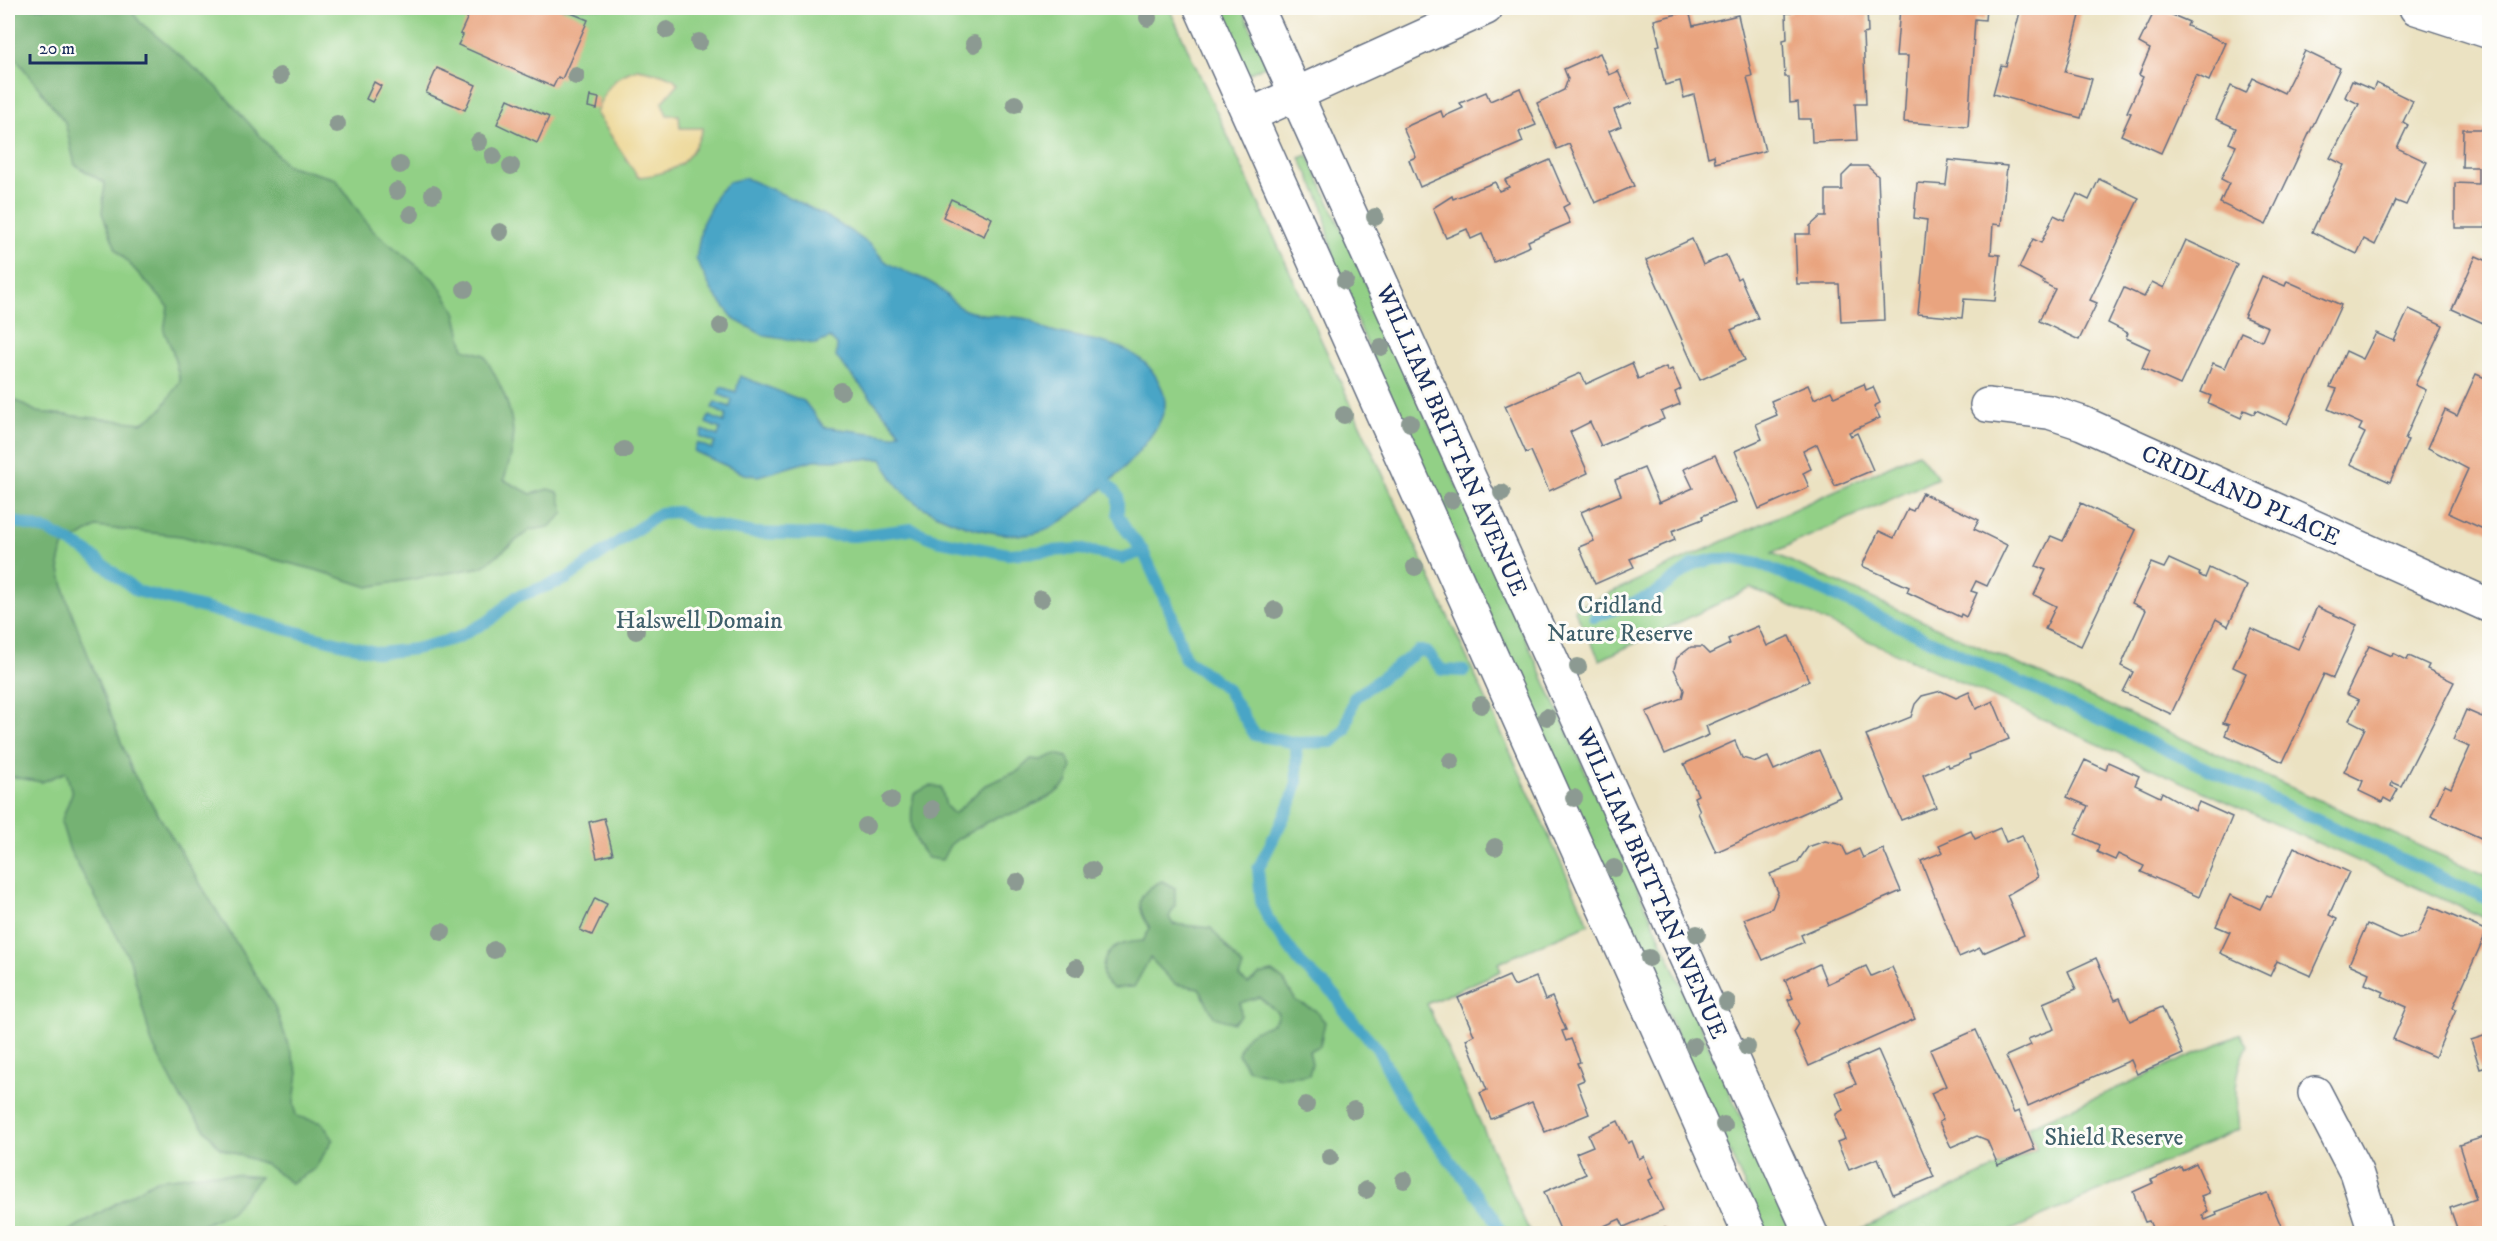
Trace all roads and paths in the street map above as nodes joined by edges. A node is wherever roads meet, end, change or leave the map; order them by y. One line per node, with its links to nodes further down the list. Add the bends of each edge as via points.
1 (1201, 8): 7 (street)
2 (1257, 8): 6 (street, WILLIAM BRITTAN AVENUE)
3 (1486, 8): 6 (street)
4 (2416, 8): 5 (street)
5 (2490, 32)
6 (1296, 93): 7 (street); 12 (street, WILLIAM BRITTAN AVENUE)
7 (1250, 115): 11 (street)
8 (1987, 405): 9 (street, CRIDLAND PLACE, via 2049,412 2082,423)
9 (2490, 606)
10 (2315, 1093): 13 (street, via 2356,1172)
11 (1750, 1233)
12 (1811, 1233)
13 (2376, 1233)

